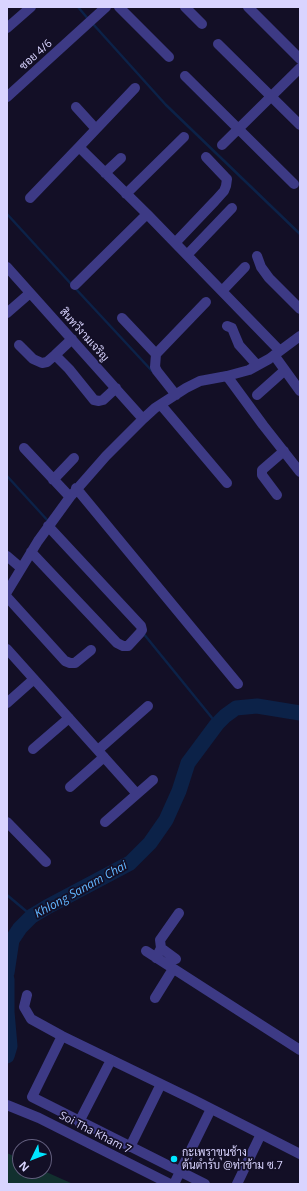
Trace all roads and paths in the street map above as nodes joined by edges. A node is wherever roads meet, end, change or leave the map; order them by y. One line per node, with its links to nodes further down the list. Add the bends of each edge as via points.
1 (31, 7): 7 (street)
2 (106, 7): 14 (street, ซอย 4/6)
3 (119, 7): 9 (street)
4 (185, 7): 6 (street)
5 (248, 7): 10 (street)
6 (202, 24)
7 (7, 28)
8 (218, 44): 15 (street)
9 (169, 57)
10 (300, 59)
11 (300, 68): 15 (street)
12 (185, 76): 19 (street)
13 (135, 88): 18 (street)
14 (8, 93)
15 (271, 96): 17 (street); 19 (street)
16 (76, 107): 18 (street)
17 (300, 125)
18 (96, 129): 22 (street)
19 (239, 129): 21 (street); 26 (street)
20 (184, 137): 27 (street)
21 (222, 145)
22 (79, 147): 25 (street); 28 (street)
23 (206, 157): 31 (street, via 225,177 226,186)
24 (121, 158): 25 (street)
25 (105, 173): 27 (street)
26 (294, 184)
27 (126, 194): 30 (street)
28 (30, 198)
29 (232, 208): 32 (street)
30 (147, 214): 31 (street); 36 (street)
31 (174, 243): 32 (street)
32 (187, 255): 37 (street)
33 (257, 256): 40 (street, via 269,278)
34 (7, 267): 38 (street, สินทวีงามเจริญ)
35 (245, 267): 37 (street)
36 (75, 285)
37 (222, 291): 47 (street)
38 (30, 293): 41 (street); 45 (street, สินทวีงามเจริญ)
39 (206, 302): 48 (street)
40 (300, 309)
41 (7, 313)
42 (122, 318): 48 (street)
43 (227, 326): 50 (street, via 232,328 239,345)
44 (300, 336): 47 (street)
45 (72, 339): 49 (street); 53 (street, สินทวีงามเจริญ)
46 (19, 345): 49 (street, via 37,362 47,362)
47 (277, 353): 50 (street); 51 (street)
48 (156, 354): 55 (street, via 157,371)
49 (55, 355): 53 (street, via 94,400 103,400)
50 (257, 365): 52 (street)
51 (285, 370): 54 (street); 56 (street)
52 (228, 376): 55 (street, via 200,381); 60 (street)
53 (116, 388): 58 (street, สินทวีงามเจริญ)
54 (300, 391)
55 (176, 394): 57 (street)
56 (257, 395)
57 (161, 405): 58 (street); 64 (street)
58 (143, 419): 65 (street)
59 (24, 448): 63 (street)
60 (284, 451): 62 (street); 66 (street, via 262,470 262,474)
61 (74, 458): 63 (street)
62 (300, 472)
63 (52, 480): 67 (street)
64 (227, 483)
65 (76, 488): 67 (street); 77 (street)
66 (277, 495)
67 (70, 497): 68 (street)
68 (48, 526): 69 (street); 69 (street, via 141,626 140,633 128,646 117,643)
69 (31, 552): 71 (street)
70 (7, 556): 71 (street)
71 (21, 568): 72 (street)
72 (7, 592)
73 (7, 597): 75 (street, via 65,661 75,663)
74 (7, 648): 76 (street)
75 (91, 650)
76 (34, 679): 78 (street); 80 (street)
77 (238, 684)
78 (7, 704)
79 (148, 706): 82 (street)
80 (69, 718): 81 (street); 82 (street)
81 (33, 749)
82 (101, 753): 84 (street); 85 (street)
83 (153, 780): 85 (street)
84 (70, 787)
85 (137, 794): 87 (street)
86 (7, 822): 88 (street)
87 (105, 822)
88 (46, 862)
89 (179, 913): 90 (street, via 160,940)
90 (161, 948): 92 (street); 93 (street)
91 (146, 951): 92 (street)
92 (156, 958): 94 (street)
93 (176, 959)
94 (173, 970): 96 (street); 98 (street)
95 (27, 995): 97 (street, via 24,1007 31,1019)
96 (155, 998)
97 (62, 1036): 99 (street); 103 (street, via 32,1097)
98 (300, 1050)
99 (111, 1060): 100 (street); 103 (street)
100 (162, 1084): 102 (street); 105 (street)
101 (7, 1105): 108 (street, Soi Tha Kham 7, via 39,1118)
102 (211, 1109): 104 (street); 107 (street)
103 (79, 1122): 105 (street)
104 (261, 1134): 106 (street); 111 (street)
105 (130, 1147): 107 (street)
106 (300, 1154)
107 (180, 1172): 109 (street); 110 (street)
108 (170, 1184)
109 (174, 1184)
110 (205, 1184)
111 (237, 1184)

